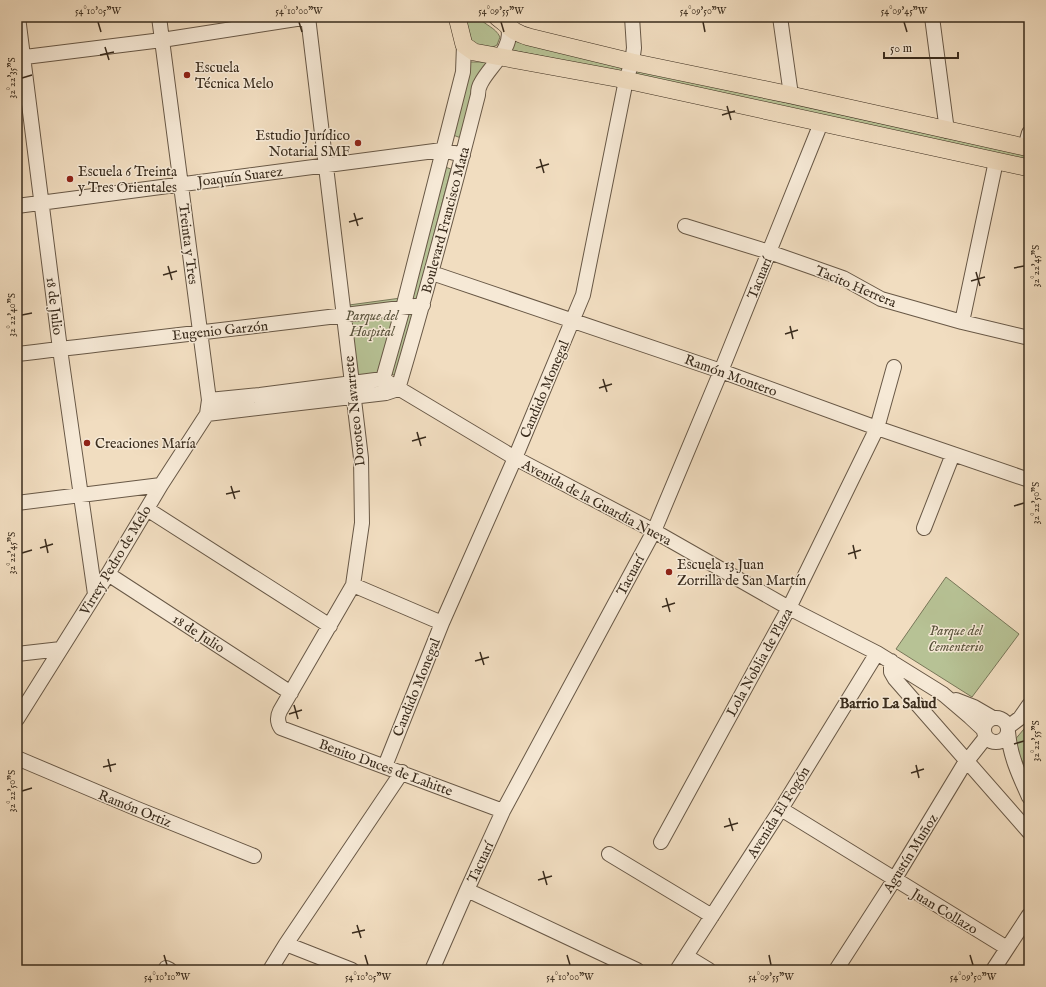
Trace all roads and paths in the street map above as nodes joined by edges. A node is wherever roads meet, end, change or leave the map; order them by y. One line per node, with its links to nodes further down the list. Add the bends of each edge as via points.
1 (18, 17): 12 (street, 18 de Julio)
2 (159, 17): 9 (street, Treinta y Tres)
3 (308, 17): 9 (street); 22 (street, Doroteo Navarrete)
4 (457, 17): 10 (main road, Boulevard Francisco Mata)
5 (632, 17): 13 (street, Candido Monegal)
6 (780, 17): 15 (street)
7 (932, 17): 17 (street)
8 (503, 22): 11 (street, Boulevard Francisco Mata, via 509,32 508,42); 13 (main road, via 517,34)
9 (162, 40): 12 (street); 24 (street, Treinta y Tres)
10 (464, 45): 11 (main road, via 474,52); 19 (street, Boulevard Francisco Mata, via 463,72)
11 (500, 56): 14 (main road); 20 (street, Boulevard Francisco Mata, via 480,84)
12 (20, 58): 25 (street, 18 de Julio)
13 (632, 62): 14 (street, Candido Monegal); 15 (main road)
14 (626, 80): 16 (main road); 33 (street, Candido Monegal, via 587,280)
15 (791, 95): 17 (main road)
16 (821, 123): 21 (main road); 28 (street, Tacuarí)
17 (947, 131): 18 (main road)
18 (1028, 143)
19 (442, 150): 20 (street, Joaquín Suarez); 22 (street, Joaquín Suarez); 31 (street, Boulevard Francisco Mata)
20 (463, 155): 29 (street, Boulevard Francisco Mata)
21 (996, 161): 23 (main road); 34 (street)
22 (326, 165): 24 (street, Joaquín Suarez); 32 (street, Doroteo Navarrete)
23 (1029, 168)
24 (181, 183): 25 (street, Joaquín Suarez); 35 (street, Treinta y Tres)
25 (42, 203): 26 (street, Joaquín Suarez); 37 (street, 18 de Julio)
26 (17, 206)
27 (685, 226): 28 (street, Tacito Herrera)
28 (769, 252): 34 (street, Tacito Herrera, via 843,278 881,300); 40 (street, Tacuarí)
29 (432, 273): 30 (street, Boulevard Francisco Mata); 33 (street, Ramón Montero)
30 (423, 305): 31 (street, Eugenio Garzón); 43 (street, Boulevard Francisco Mata)
31 (403, 308): 32 (street, Eugenio Garzón); 41 (street, Boulevard Francisco Mata)
32 (343, 316): 35 (street, Eugenio Garzón); 42 (street, Doroteo Navarrete)
33 (572, 320): 40 (street, Ramón Montero); 49 (street, Candido Monegal)
34 (962, 322): 36 (street, Tacito Herrera)
35 (200, 332): 37 (street, Eugenio Garzón); 45 (street, Treinta y Tres)
36 (1029, 338)
37 (60, 349): 38 (street, Eugenio Garzón); 52 (street, 18 de Julio)
38 (17, 354)
39 (894, 367): 47 (street, Lola Noblia de Plaza)
40 (721, 371): 47 (street, Ramón Montero); 56 (street, Tacuarí)
41 (383, 379): 42 (street); 43 (street, Avenida de la Guardia Nueva)
42 (352, 383): 44 (street, Doroteo Navarrete); 45 (street)
43 (398, 389): 44 (street, via 386,394); 49 (street, Avenida de la Guardia Nueva)
44 (354, 398): 46 (street); 58 (street, Doroteo Navarrete, via 361,458 362,523)
45 (209, 400): 46 (street, Virrey Pedro de Melo)
46 (207, 414): 51 (street, Virrey Pedro de Melo)
47 (877, 428): 48 (street, Ramón Montero); 60 (street, Lola Noblia de Plaza)
48 (953, 454): 50 (street, Ramón Montero); 55 (street)
49 (515, 458): 56 (street, Avenida de la Guardia Nueva); 61 (street, Candido Monegal)
50 (1029, 480)
51 (161, 485): 52 (street); 54 (street, Virrey Pedro de Melo)
52 (81, 495): 53 (street); 59 (street, 18 de Julio)
53 (17, 503)
54 (147, 509): 57 (street, Virrey Pedro de Melo); 62 (street)
55 (924, 528)
56 (654, 531): 60 (street, Avenida de la Guardia Nueva); 82 (street, Tacuarí)
57 (108, 574): 59 (street, Virrey Pedro de Melo); 67 (street, 18 de Julio)
58 (353, 585): 61 (street); 62 (street, Doroteo Navarrete)
59 (95, 594): 63 (street, Virrey Pedro de Melo)
60 (789, 608): 64 (street, Avenida de la Guardia Nueva); 84 (street, Lola Noblia de Plaza)
61 (442, 623): 77 (street, Candido Monegal)
62 (330, 626): 67 (street, Doroteo Navarrete)
63 (61, 649): 65 (street); 72 (street, Virrey Pedro de Melo)
64 (877, 653): 66 (street, Avenida de la Guardia Nueva); 81 (street, Avenida El Fogón)
65 (17, 654)
66 (890, 661): 68 (street, Avenida de la Guardia Nueva); 76 (street, via 895,679)
67 (291, 693): 70 (street, Doroteo Navarrete)
68 (943, 694): 71 (street, Avenida de la Guardia Nueva); 74 (street, Avenida de la Guardia Nueva, via 970,717)
69 (1029, 705): 73 (street)
70 (278, 716): 77 (street, Benito Duces de Lahitte, via 281,728)
71 (993, 718): 73 (street, via 1002,720); 74 (street, via 986,724)
72 (17, 719)
73 (1008, 730): 74 (street, via 1003,740); 78 (street, Avenida de la Guardia Nueva, via 1009,748)
74 (988, 737): 76 (street, Agustín Muñoz); 78 (street, Avenida de la Guardia Nueva)
75 (17, 758): 86 (street, Ramón Ortiz)
76 (967, 761): 83 (street); 87 (street, Agustín Muñoz)
77 (385, 766): 79 (street, Benito Duces de Lahitte)
78 (1015, 767): 80 (street, Avenida de la Guardia Nueva)
79 (402, 772): 82 (street, Benito Duces de Lahitte); 91 (street)
80 (1029, 797)
81 (781, 809): 87 (street, Juan Collazo); 90 (street, Avenida El Fogón)
82 (503, 811): 88 (street, Tacuarí)
83 (1029, 832)
84 (661, 842)
85 (609, 854): 90 (street)
86 (254, 856)
87 (894, 880): 92 (street, Juan Collazo); 100 (street, Agustín Muñoz)
88 (466, 890): 96 (street, Tacuarí); 97 (street)
89 (1029, 915): 92 (street)
90 (712, 916): 93 (street, Avenida El Fogón)
91 (286, 944): 94 (street); 95 (street)
92 (1007, 948): 101 (street)
93 (686, 956): 98 (street, Avenida El Fogón); 99 (street)
94 (270, 970)
95 (352, 970)
96 (432, 970)
97 (637, 970)
98 (677, 970)
99 (709, 970)
100 (836, 970)
101 (993, 970)

